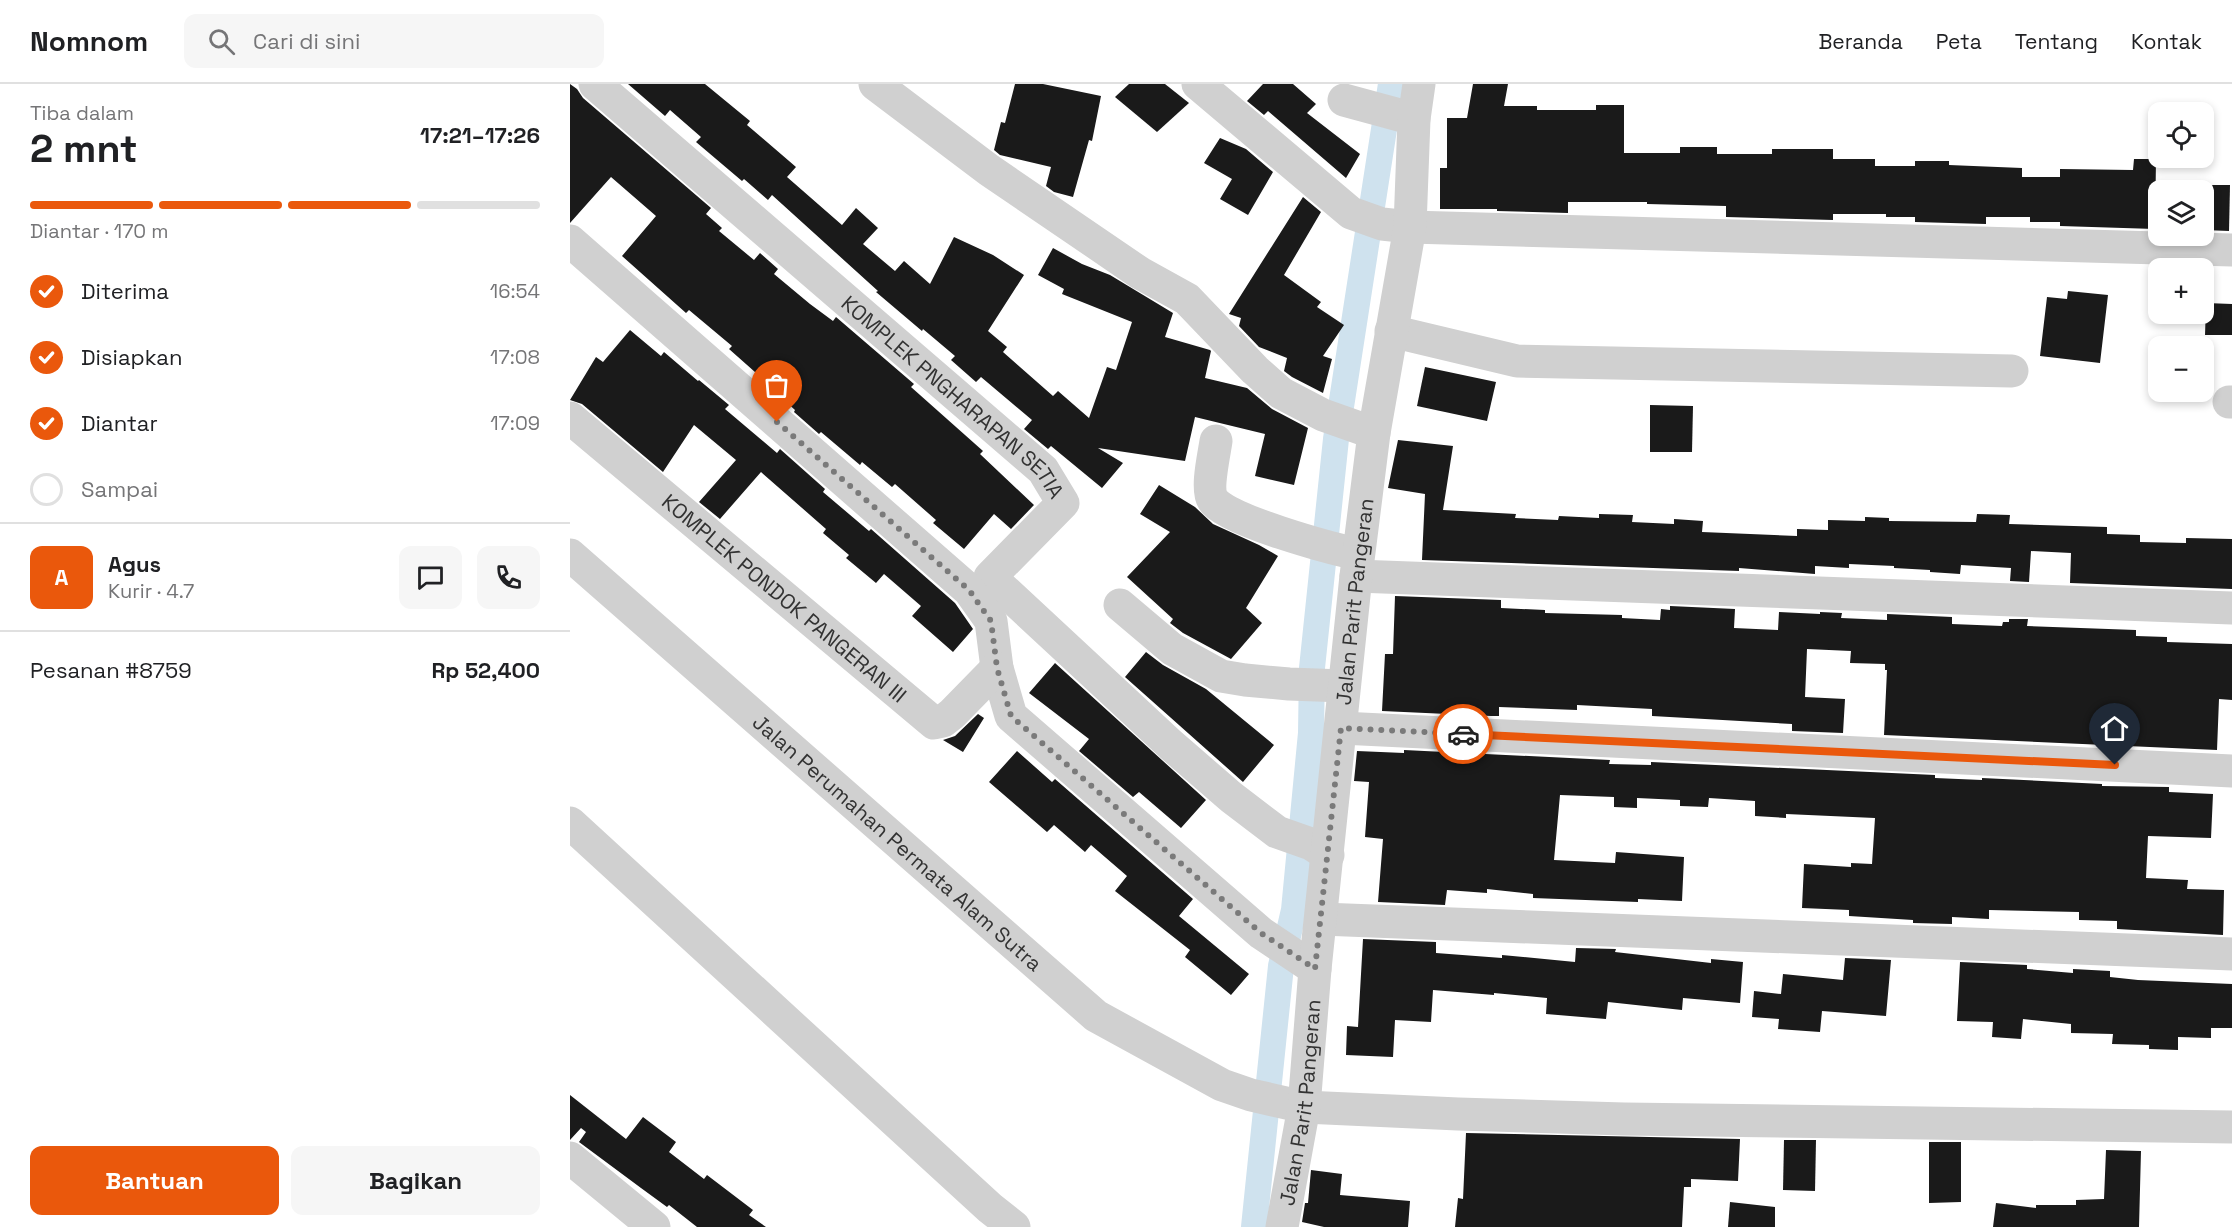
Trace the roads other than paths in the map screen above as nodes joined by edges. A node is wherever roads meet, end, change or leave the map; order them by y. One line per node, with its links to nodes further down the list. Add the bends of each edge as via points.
1 (594, 84): 24 (street, KOMPLEK PNGHARAPAN SETIA, via 1043,470 1063,503 990,577 1231,797 1277,832)
2 (875, 84): 13 (street, via 989,170 1140,273 1187,299 1281,393)
3 (1198, 84): 7 (street, via 1351,213)
4 (1419, 84): 6 (street, Jalan Parit Pangeran)
5 (1357, 103): 6 (street)
6 (1414, 119): 7 (street, Jalan Parit Pangeran)
7 (1396, 225): 9 (street); 10 (street, Jalan Parit Pangeran)
8 (570, 241): 19 (street, via 969,590 991,621)
9 (2232, 250)
10 (1391, 331): 11 (street, via 1516,361); 13 (street, Jalan Parit Pangeran)
11 (2012, 371)
12 (570, 418): 19 (street, KOMPLEK PONDOK PANGERAN III, via 934,723 943,721)
13 (1368, 432): 16 (street, Jalan Parit Pangeran)
14 (1216, 441): 16 (street, via 1209,491 1213,502 1260,525)
15 (570, 555): 28 (street, Jalan Perumahan Permata Alam Sutra, via 1096,1017 1222,1085)
16 (1342, 556): 18 (street); 20 (street, Jalan Parit Pangeran)
17 (1120, 605): 20 (street, via 1172,649 1221,676 1245,681)
18 (2232, 608)
19 (997, 668): 27 (street, via 1011,716 1261,933)
20 (1337, 685): 21 (street, Jalan Parit Pangeran)
21 (1341, 728): 22 (street); 24 (street, Jalan Parit Pangeran)
22 (2232, 771)
23 (570, 822): 32 (street)
24 (1320, 850): 25 (street, Jalan Parit Pangeran)
25 (1321, 919): 26 (street); 27 (street, Jalan Parit Pangeran)
26 (2232, 954)
27 (1309, 965): 28 (street, Jalan Parit Pangeran)
28 (1298, 1106): 29 (street, Jalan Perumahan Permata Alam Sutra, via 1624,1119); 33 (street, Jalan Parit Pangeran)
29 (2232, 1127)
30 (575, 1173): 31 (street)
31 (654, 1227)
32 (1014, 1227)
33 (1282, 1227)

